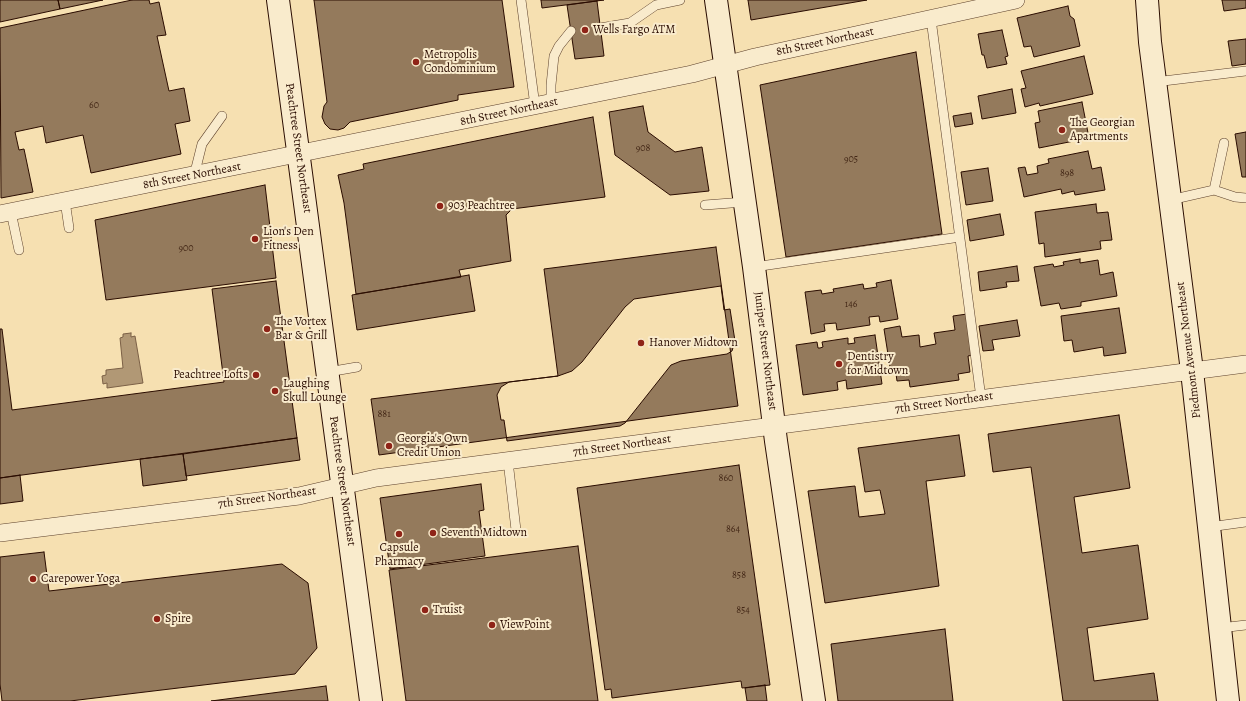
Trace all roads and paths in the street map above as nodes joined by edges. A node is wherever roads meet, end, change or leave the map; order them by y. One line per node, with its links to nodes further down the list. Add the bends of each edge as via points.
1 (278, 0): 16 (main road, Peachtree Street Northeast)
2 (521, 0): 13 (lane)
3 (680, 0): 8 (lane, via 656,5 630,23)
4 (716, 0): 10 (main road, Juniper Street Northeast)
5 (1016, 0): 7 (street, 8th Street Northeast)
6 (1147, 0): 12 (main road, Piedmont Avenue Northeast)
7 (931, 19): 10 (street, 8th Street Northeast); 26 (lane)
8 (600, 28)
9 (571, 32): 13 (lane, via 554,56 551,85)
10 (726, 65): 13 (street, 8th Street Northeast); 22 (main road, Juniper Street Northeast)
11 (1246, 71): 12 (lane)
12 (1155, 82): 20 (main road, Piedmont Avenue Northeast)
13 (543, 105): 16 (street, 8th Street Northeast)
14 (222, 116): 17 (lane, via 202,144)
15 (1224, 143): 18 (lane)
16 (299, 155): 17 (street, 8th Street Northeast); 32 (main road, Peachtree Street Northeast)
17 (194, 176): 21 (street, 8th Street Northeast)
18 (1214, 190): 19 (lane); 20 (lane)
19 (1246, 198)
20 (1170, 200): 31 (main road, Piedmont Avenue Northeast)
21 (65, 201): 24 (street, 8th Street Northeast); 25 (lane)
22 (744, 202): 23 (lane); 28 (main road, Juniper Street Northeast)
23 (705, 206)
24 (6, 213): 27 (lane)
25 (69, 228)
26 (960, 237): 28 (lane); 33 (lane)
27 (19, 250)
28 (754, 267): 34 (main road, Juniper Street Northeast)
29 (1246, 364): 31 (street, 7th Street Northeast)
30 (357, 367): 32 (lane)
31 (1192, 371): 33 (street, 7th Street Northeast); 38 (main road, Piedmont Avenue Northeast)
32 (328, 372): 36 (main road, Peachtree Street Northeast)
33 (981, 398): 34 (street, 7th Street Northeast)
34 (774, 426): 35 (street, 7th Street Northeast); 44 (main road, Juniper Street Northeast)
35 (508, 461): 36 (street, 7th Street Northeast, via 376,478); 39 (lane)
36 (342, 485): 40 (street, 7th Street Northeast, via 299,496); 43 (main road, Peachtree Street Northeast)
37 (1246, 522): 38 (lane)
38 (1209, 527): 42 (main road, Piedmont Avenue Northeast)
39 (516, 530)
40 (0, 533)
41 (1246, 625): 42 (lane)
42 (1220, 628): 45 (main road, Piedmont Avenue Northeast)
43 (371, 701)
44 (814, 701)
45 (1228, 701)

